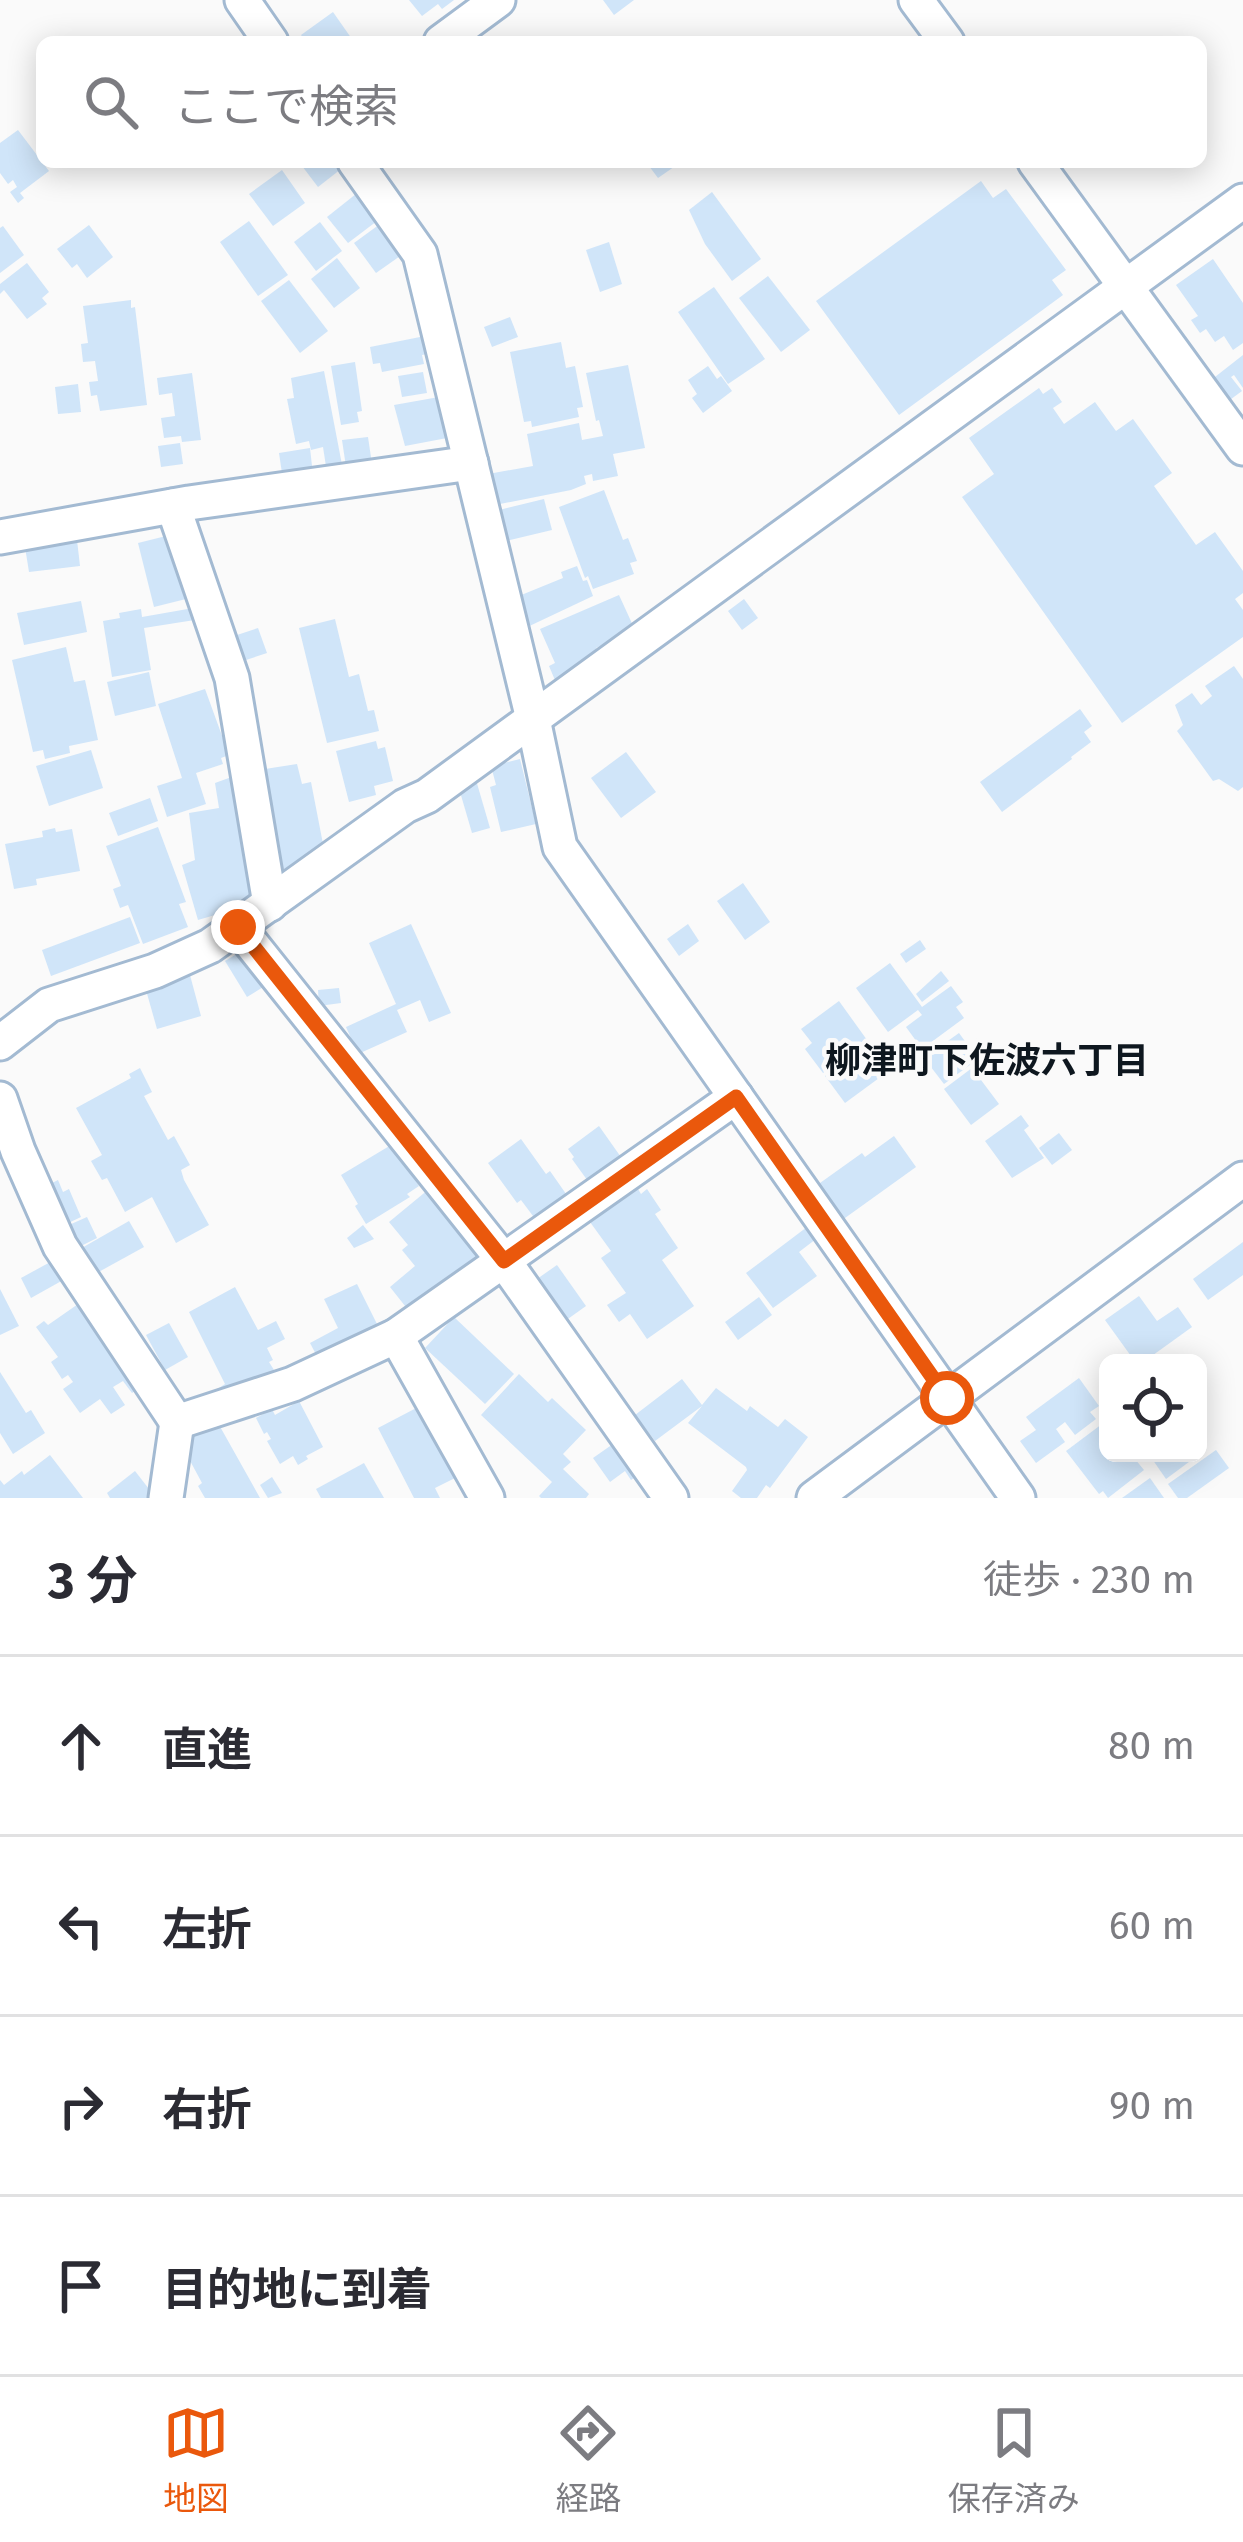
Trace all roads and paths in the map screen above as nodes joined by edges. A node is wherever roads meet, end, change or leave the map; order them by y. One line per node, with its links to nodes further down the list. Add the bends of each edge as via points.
1 (242, 0): 4 (street)
2 (498, 0): 5 (street)
3 (916, 0): 6 (street)
4 (267, 36)
5 (449, 36)
6 (943, 36)
7 (359, 168): 12 (street, via 420,254)
8 (1039, 168): 10 (street)
9 (1243, 201): 10 (street)
10 (1126, 285): 11 (street); 15 (street)
11 (1243, 448)
12 (471, 463): 13 (street); 15 (street)
13 (173, 506): 14 (street); 16 (street, via 232,678)
14 (0, 537)
15 (533, 719): 16 (street); 19 (street, via 560,847)
16 (270, 904): 17 (street)
17 (238, 927): 18 (street, via 155,971 49,1006); 22 (street)
18 (0, 1042)
19 (736, 1097): 22 (street); 24 (street)
20 (0, 1099): 25 (street, via 59,1246)
21 (1243, 1179): 24 (street)
22 (504, 1261): 23 (street); 28 (street)
23 (396, 1336): 25 (street, via 293,1384); 27 (street)
24 (947, 1398): 29 (street); 30 (street)
25 (177, 1422): 26 (street)
26 (166, 1498)
27 (487, 1498)
28 (671, 1498)
29 (814, 1498)
30 (1018, 1498)

